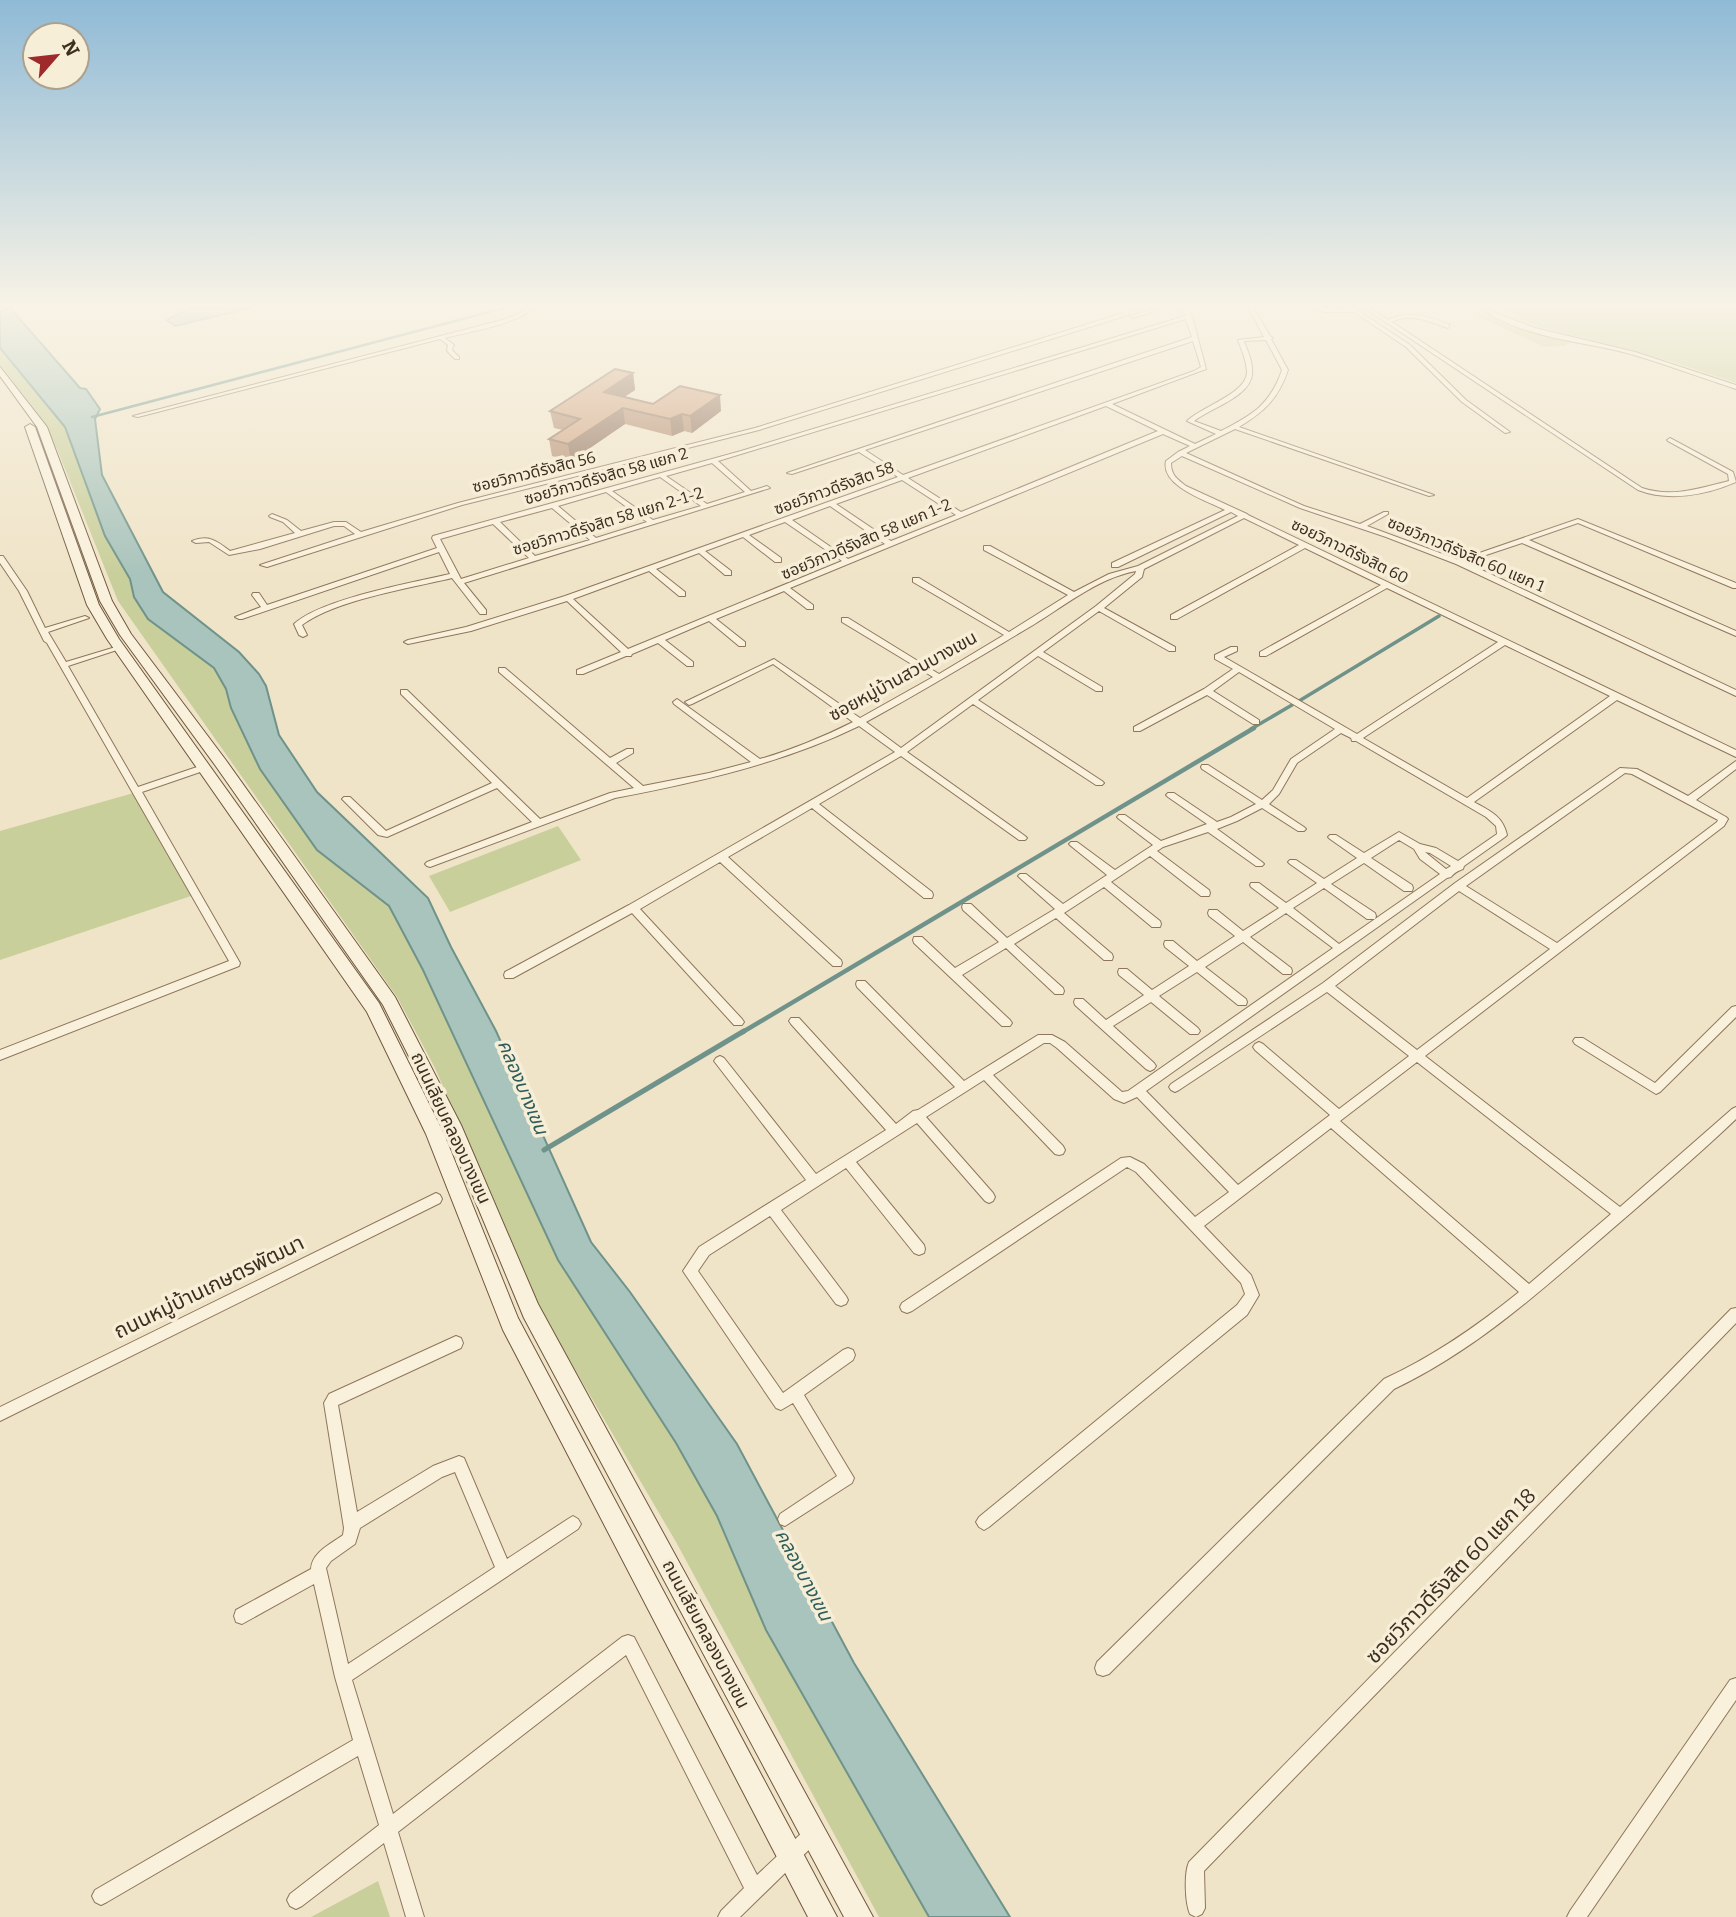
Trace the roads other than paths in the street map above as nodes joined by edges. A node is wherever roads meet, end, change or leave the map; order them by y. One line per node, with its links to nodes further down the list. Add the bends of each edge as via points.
1 (8, 396): 89 (main road, ถนนเลียบคลองบางเขน, via 32,429 93,605)
2 (19, 396): 120 (main road, ถนนเลียบคลองบางเขน, via 42,427 106,601)
3 (211, 396): 13 (street)
4 (861, 396): 43 (street, ซอยวิภาวดีรังสิต 56, via 757,429)
5 (923, 396): 22 (street, ซอยวิภาวดีรังสิต 58 แยก 2)
6 (1020, 396): 20 (street)
7 (1130, 396): 12 (street, ซอยวิภาวดีรังสิต 58)
8 (1232, 396): 17 (street, via 1190,421)
9 (1271, 396): 14 (street)
10 (1459, 396): 16 (street)
11 (1501, 396): 18 (street, via 1647,492 1666,496 1732,482 1731,473)
12 (1108, 405): 15 (street); 25 (street, ซอยวิภาวดีรังสิต 58)
13 (136, 416)
14 (1234, 427): 17 (street); 29 (street)
15 (1163, 432): 19 (street); 35 (street, ซอยวิภาวดีรังสิต 58 แยก 1-2)
16 (1507, 432)
17 (1222, 434): 19 (street)
18 (1670, 440)
19 (1194, 446): 21 (street)
20 (860, 450): 23 (street); 25 (street)
21 (1180, 453): 33 (street, ซอยวิภาวดีรังสิต 60, via 1168,462 1172,479); 41 (street, ซอยวิภาวดีรังสิต 60 แยก 1, via 1302,507)
22 (713, 460): 24 (street, ซอยวิภาวดีรังสิต 58 แยก 2); 28 (street)
23 (790, 474)
24 (661, 475): 27 (street, ซอยวิภาวดีรังสิต 58 แยก 2); 32 (street)
25 (904, 478): 30 (street, ซอยวิภาวดีรังสิต 58); 35 (street)
26 (767, 488): 28 (street, ซอยวิภาวดีรังสิต 58 แยก 2-1-2)
27 (607, 490): 31 (street, ซอยวิภาวดีรังสิต 58 แยก 2); 40 (street)
28 (750, 493): 32 (street, ซอยวิภาวดีรังสิต 58 แยก 2-1-2)
29 (1431, 495)
30 (832, 504): 38 (street, ซอยวิภาวดีรังสิต 58); 48 (street)
31 (553, 505): 39 (street, ซอยวิภาวดีรังสิต 58 แยก 2); 45 (street)
32 (705, 506): 40 (street, ซอยวิภาวดีรังสิต 58 แยก 2-1-2)
33 (1232, 509): 36 (street, ซอยวิภาวดีรังสิต 60); 59 (street)
34 (1387, 513): 41 (street)
35 (961, 514): 48 (street, ซอยวิภาวดีรังสิต 58 แยก 1-2)
36 (1245, 515): 49 (street, ซอยวิภาวดีรังสิต 60); 60 (street, ซอยหมู่บ้านสวนบางเขน)
37 (272, 516): 42 (street)
38 (787, 520): 44 (street, ซอยวิภาวดีรังสิต 58); 56 (street)
39 (494, 521): 51 (street, ซอยวิภาวดีรังสิต 58 แยก 2, via 439,537); 54 (street)
40 (651, 522): 45 (street, ซอยวิภาวดีรังสิต 58 แยก 2-1-2)
41 (1361, 526): 57 (street, ซอยวิภาวดีรังสิต 60 แยก 1)
42 (300, 534): 43 (street, via 342,523); 47 (street, via 235,553 211,540)
43 (359, 534): 58 (street, ซอยวิภาวดีรังสิต 56)
44 (744, 535): 52 (street, ซอยวิภาวดีรังสิต 58); 55 (street)
45 (595, 540): 54 (street, ซอยวิภาวดีรังสิต 58 แยก 2-1-2)
46 (1522, 540): 57 (street); 66 (street, via 1578,521); 82 (street)
47 (196, 541)
48 (891, 545): 56 (street, ซอยวิภาวดีรังสิต 58 แยก 1-2)
49 (1305, 545): 65 (street, ซอยวิภาวดีรังสิต 60); 77 (street)
50 (987, 548): 70 (street)
51 (439, 550): 63 (street); 73 (street)
52 (701, 551): 61 (street, ซอยวิภาวดีรังสิต 58); 62 (street)
53 (0, 558): 81 (street)
54 (534, 559): 63 (street, ซอยวิภาวดีรังสิต 58 แยก 2-1-2)
55 (778, 561)
56 (848, 562): 67 (street, ซอยวิภาวดีรังสิต 58 แยก 1-2)
57 (1459, 562): 104 (street, ซอยวิภาวดีรังสิต 60 แยก 1)
58 (264, 565)
59 (1115, 565)
60 (1140, 568): 70 (street, ซอยหมู่บ้านสวนบางเขน, via 1127,569); 74 (street, ซอยหมู่บ้านสวนบางเขน, via 1139,575)
61 (650, 569): 68 (street); 71 (street, ซอยวิภาวดีรังสิต 58)
62 (728, 573)
63 (456, 579): 75 (street); 83 (street, ซอยวิภาวดีรังสิต 58 แยก 2-1-2, via 367,597 307,617 298,624)
64 (916, 580): 84 (street)
65 (1387, 585): 87 (street, ซอยวิภาวดีรังสิต 60); 94 (street)
66 (1736, 586)
67 (785, 588): 72 (street); 79 (street, ซอยวิภาวดีรังสิต 58 แยก 1-2)
68 (682, 594)
69 (256, 595): 73 (street)
70 (1075, 596): 84 (street, ซอยหมู่บ้านสวนบางเขน)
71 (568, 598): 86 (street, ซอยวิภาวดีรังสิต 58); 93 (street)
72 (810, 607)
73 (265, 608): 76 (street)
74 (1099, 608): 90 (street); 92 (street, ซอยหมู่บ้านสวนบางเขน)
75 (483, 612)
76 (239, 617)
77 (1174, 617)
78 (85, 618): 81 (street)
79 (711, 620): 85 (street, ซอยวิภาวดีรังสิต 58 แยก 1-2); 88 (street)
80 (845, 620): 100 (street)
81 (44, 631): 96 (street)
82 (1736, 634)
83 (303, 635)
84 (1009, 635): 100 (street, ซอยหมู่บ้านสวนบางเขน)
85 (660, 640): 93 (street, ซอยวิภาวดีรังสิต 58 แยก 1-2); 95 (street)
86 (408, 642)
87 (1504, 642): 105 (street, ซอยวิภาวดีรังสิต 60); 113 (street)
88 (742, 643)
89 (119, 648): 96 (street); 120 (main road, ถนนเลียบคลองบางเขน)
90 (1172, 649)
91 (1234, 649): 97 (street, via 1218,657)
92 (1037, 652): 101 (street); 106 (street, ซอยหมู่บ้านสวนบางเขน)
93 (628, 654): 99 (street, ซอยวิภาวดีรังสิต 58 แยก 1-2)
94 (1263, 654)
95 (690, 664)
96 (63, 665): 124 (street)
97 (1238, 669): 102 (street); 112 (street)
98 (502, 670): 117 (street)
99 (580, 672)
100 (938, 677): 109 (street, ซอยหมู่บ้านสวนบางเขน)
101 (1099, 689)
102 (1206, 691): 110 (street); 111 (street)
103 (404, 692): 123 (street)
104 (1736, 692)
105 (1616, 696): 116 (street, ซอยวิภาวดีรังสิต 60); 129 (street)
106 (973, 700): 115 (street, ซอยหมู่บ้านสวนบางเขน); 122 (street)
107 (677, 702): 118 (street)
108 (690, 702): 109 (street, via 774,661)
109 (859, 722): 115 (street); 118 (street, ซอยหมู่บ้านสวนบางเขน)
110 (1256, 722)
111 (1138, 729)
112 (1339, 730): 113 (street); 130 (street, via 1294,761 1276,792)
113 (1355, 739): 129 (street)
114 (630, 751): 117 (street)
115 (900, 753): 131 (street, ซอยหมู่บ้านสวนบางเขน); 137 (street)
116 (1736, 754)
117 (610, 762): 125 (street)
118 (759, 764): 125 (street, ซอยหมู่บ้านสวนบางเขน)
119 (1736, 764): 128 (street)
120 (212, 765): 124 (street); 193 (main road, ถนนเลียบคลองบางเขน, via 389,1000); 196 (main road, ถนนเลียบคลองบางเขน, via 373,1009)
121 (1205, 767): 130 (street)
122 (1099, 783)
123 (499, 784): 127 (street, via 387,834); 133 (street)
124 (136, 791): 192 (street, via 235,963)
125 (643, 791): 133 (street, ซอยหมู่บ้านสวนบางเขน, via 613,795)
126 (1171, 795): 134 (street)
127 (347, 799)
128 (1690, 800): 154 (street, via 1634,771 1623,770); 170 (street, via 1723,819 1721,824)
129 (1468, 802): 147 (street, via 1500,825 1502,835)
130 (1263, 804): 134 (street); 135 (street)
131 (814, 805): 142 (street, ซอยหมู่บ้านสวนบางเขน); 157 (street)
132 (1122, 817): 139 (street)
133 (538, 824): 145 (street, ซอยหมู่บ้านสวนบางเขน)
134 (1211, 826): 139 (street); 146 (street)
135 (1301, 829)
136 (1332, 837): 143 (street)
137 (1022, 838)
138 (1074, 844): 149 (street)
139 (1160, 845): 141 (street)
140 (1417, 846): 143 (street, via 1399,835); 147 (street); 148 (street, via 1423,857)
141 (1150, 851): 149 (street); 156 (street)
142 (721, 857): 159 (street, ซอยหมู่บ้านสวนบางเขน); 172 (street)
143 (1364, 858): 152 (street); 155 (street)
144 (1293, 862): 152 (street)
145 (430, 864)
146 (1259, 864)
147 (1460, 867): 148 (street)
148 (1448, 874): 201 (street)
149 (1114, 875): 151 (street)
150 (1023, 876): 161 (street)
151 (1104, 882): 161 (street); 164 (street)
152 (1325, 884): 160 (street); 163 (street)
153 (1255, 885): 160 (street)
154 (1459, 886): 170 (street); 179 (street)
155 (1408, 888)
156 (1205, 893)
157 (928, 895)
158 (967, 907): 167 (street)
159 (633, 908): 177 (street, ซอยหมู่บ้านสวนบางเขน); 186 (street)
160 (1287, 908): 165 (street); 169 (street)
161 (1059, 911): 167 (street); 171 (street)
162 (1213, 914): 165 (street)
163 (1371, 916)
164 (1156, 924)
165 (1243, 936): 173 (street); 174 (street)
166 (918, 940): 176 (street)
167 (1007, 943): 176 (street); 180 (street)
168 (1169, 944): 173 (street)
169 (1334, 944)
170 (1558, 949): 194 (street)
171 (1108, 957)
172 (837, 963)
173 (1197, 966): 181 (street); 183 (street)
174 (1287, 971)
175 (1123, 972): 181 (street)
176 (954, 974): 187 (street)
177 (509, 975)
178 (861, 984): 199 (street)
179 (1327, 986): 194 (street); 200 (street)
180 (1059, 991)
181 (1152, 996): 188 (street); 189 (street)
182 (1079, 1002): 188 (street)
183 (1242, 1002)
184 (1736, 1010): 190 (street, via 1656,1089)
185 (795, 1020): 205 (street)
186 (738, 1022)
187 (1006, 1023)
188 (1105, 1026): 197 (street)
189 (1194, 1031)
190 (1579, 1041)
191 (1259, 1047): 204 (street)
192 (0, 1055)
193 (418, 1056): 196 (main road); 236 (main road, ถนนเลียบคลองบางเขน, via 531,1311)
194 (1419, 1056): 204 (street); 213 (street)
195 (720, 1061): 208 (street)
196 (400, 1064): 237 (main road, ถนนเลียบคลองบางเขน, via 435,1134 510,1323)
197 (1150, 1066)
198 (984, 1073): 199 (street); 201 (street, via 1034,1041 1052,1039 1118,1096 1124,1098); 206 (street)
199 (962, 1086): 203 (street)
200 (1175, 1087)
201 (1138, 1090): 209 (street)
202 (1736, 1112): 213 (street)
203 (917, 1115): 205 (street); 210 (street)
204 (1335, 1119): 209 (street); 216 (street)
205 (894, 1130): 207 (street)
206 (1059, 1150)
207 (847, 1160): 208 (street); 215 (street)
208 (814, 1181): 212 (street)
209 (1238, 1193): 214 (street)
210 (989, 1197)
211 (436, 1199): 223 (street, ถนนหมู่บ้านเกษตรพัฒนา)
212 (772, 1208): 217 (street); 222 (street, via 704,1251 690,1271 781,1403)
213 (1620, 1214): 216 (street)
214 (1195, 1225): 218 (street, via 1140,1168 1125,1162); 225 (street, via 1246,1279 1252,1295 1249,1303)
215 (919, 1249)
216 (1529, 1292): 231 (street, via 1441,1357 1389,1384)
217 (841, 1300)
218 (907, 1307)
219 (1736, 1314): 241 (street, ซอยวิภาวดีรังสิต 60 แยก 18, via 1195,1868)
220 (456, 1343): 226 (street, via 331,1403)
221 (848, 1355): 222 (street)
222 (796, 1394): 224 (street, via 847,1478)
223 (0, 1414)
224 (785, 1519)
225 (984, 1522)
226 (352, 1524): 228 (street, via 459,1463); 229 (street, via 350,1539 320,1562)
227 (573, 1524): 228 (street)
228 (503, 1569): 232 (street)
229 (319, 1573): 230 (street); 232 (street)
230 (242, 1616)
231 (1102, 1668)
232 (343, 1677): 234 (street)
233 (1736, 1686): 246 (street)
234 (362, 1744): 235 (street); 239 (street)
235 (387, 1829): 238 (street, via 628,1643); 240 (street); 242 (street)
236 (814, 1833): 237 (street); 245 (main road, ถนนเลียบคลองบางเขน)
237 (791, 1855): 238 (street); 244 (main road, ถนนเลียบคลองบางเขน)
238 (755, 1890): 243 (street)
239 (101, 1896)
240 (296, 1900)
241 (1196, 1908)
242 (415, 1917)
243 (727, 1917)
244 (823, 1917)
245 (859, 1917)
246 (1576, 1917)

